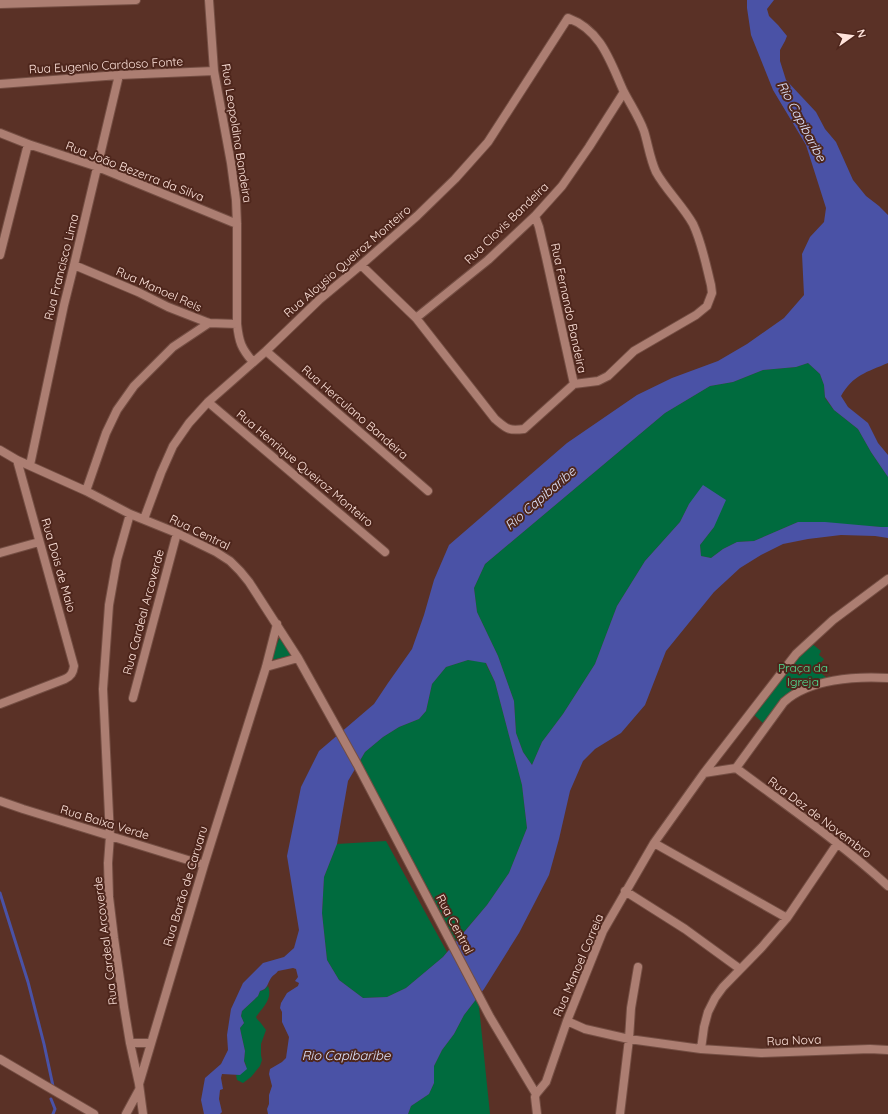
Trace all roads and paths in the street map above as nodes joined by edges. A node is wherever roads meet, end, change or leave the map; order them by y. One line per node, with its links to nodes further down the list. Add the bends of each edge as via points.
1 (136, 0): 3 (street)
2 (209, 0): 4 (street, Rua Leopoldina Bandeira)
3 (0, 4)
4 (214, 71): 5 (street, Rua Eugenio Cardoso Fonte); 12 (street, Rua Leopoldina Bandeira, via 231,163)
5 (119, 76): 6 (street, Rua Eugenio Cardoso Fonte); 10 (street, Rua Francisco Lima)
6 (0, 84)
7 (624, 92): 11 (street, Rua Clovis Bandeira, via 562,186); 15 (street, Rua Aloysio Queiroz Monteiro, via 612,63 599,42 582,24 568,18 488,142 417,216); 21 (street, Rua Fernando Bandeira, via 643,130 656,172 697,234 712,293 707,306 696,315 634,351 608,376 598,381)
8 (0, 133): 9 (street, Rua João Bezerra da Silva)
9 (28, 144): 10 (street, Rua João Bezerra da Silva); 13 (street)
10 (98, 167): 12 (street, Rua João Bezerra da Silva); 14 (street, Rua Francisco Lima)
11 (535, 216): 16 (street, Rua Clovis Bandeira, via 488,260); 21 (street, Rua Fernando Bandeira, via 545,249)
12 (237, 224): 18 (street, Rua Leopoldina Bandeira)
13 (0, 255)
14 (74, 265): 17 (street, Rua Manoel Reis); 25 (street, Rua Francisco Lima)
15 (361, 265): 16 (street); 19 (street, Rua Aloysio Queiroz Monteiro, via 319,300)
16 (416, 318): 21 (street, via 495,419 506,427 514,430 524,429)
17 (209, 323): 18 (street, Rua Manoel Reis); 26 (street, via 173,347 134,386 117,410 106,433)
18 (237, 324): 20 (street, Rua Leopoldina Bandeira, via 242,349)
19 (266, 351): 20 (street, Rua Aloysio Queiroz Monteiro); 27 (street, Rua Herculano Bandeira)
20 (253, 362): 22 (street, Rua Aloysio Queiroz Monteiro)
21 (574, 384)
22 (208, 402): 29 (street, Rua Aloysio Queiroz Monteiro, via 173,446 160,473); 32 (street, Rua Henrique Queiroz Monteiro)
23 (0, 450): 24 (street, Rua Central)
24 (17, 460): 25 (street, Rua Central); 31 (street, Rua Dois de Maio)
25 (30, 465): 26 (street, Rua Central)
26 (86, 491): 28 (street, Rua Central)
27 (428, 491)
28 (130, 514): 29 (street, Rua Central); 44 (street, Rua Cardeal Arcoverde, via 117,560 109,605 103,689)
29 (144, 519): 30 (street, Rua Central)
30 (177, 533): 35 (street, Rua Central, via 230,561 249,582); 39 (street, Rua Cardeal Arcoverde)
31 (40, 542): 33 (street); 40 (street, Rua Dois de Maio, via 72,658 73,672 58,682)
32 (385, 552)
33 (0, 553)
34 (888, 580): 42 (street, Rua Manoel Correia, via 834,620 796,654)
35 (277, 624): 36 (street, Rua Central); 37 (street, Rua Barão de Caruaru)
36 (298, 658): 37 (street); 61 (street, Rua Central, via 357,764 490,1017)
37 (266, 667): 47 (street, Rua Barão de Caruaru)
38 (888, 678): 41 (street, via 828,681 792,695 784,702)
39 (133, 698)
40 (0, 704)
41 (736, 768): 42 (street); 46 (street, Rua Dez de Novembro)
42 (704, 773): 45 (street, Rua Manoel Correia)
43 (0, 801): 44 (street, Rua Baixa Verde)
44 (110, 836): 47 (street, Rua Baixa Verde); 55 (street, Rua Cardeal Arcoverde, via 109,897)
45 (654, 843): 49 (street, Rua Manoel Correia); 50 (street)
46 (837, 844): 48 (street, Rua Dez de Novembro); 50 (street)
47 (204, 865): 56 (street, Rua Barão de Caruaru)
48 (888, 886)
49 (625, 892): 52 (street, via 686,929); 53 (street, Rua Manoel Correia, via 603,931)
50 (787, 918): 52 (street)
51 (638, 967): 54 (street)
52 (740, 969): 57 (street, via 723,987 708,1012)
53 (567, 1021): 54 (street, Rua Nova, via 585,1029); 61 (street, Rua Manoel Correia, via 546,1082)
54 (628, 1039): 57 (street, Rua Nova); 66 (street)
55 (130, 1043): 56 (street); 60 (street, Rua Cardeal Arcoverde)
56 (150, 1043): 60 (street, Rua Barão de Caruaru)
57 (701, 1050): 58 (street, Rua Nova, via 761,1053)
58 (888, 1050)
59 (0, 1059): 62 (street)
60 (139, 1087): 63 (street); 64 (street, Rua Barão de Caruaru)
61 (536, 1094): 65 (street)
62 (94, 1114)
63 (126, 1114)
64 (143, 1114)
65 (537, 1114)
66 (620, 1114)

